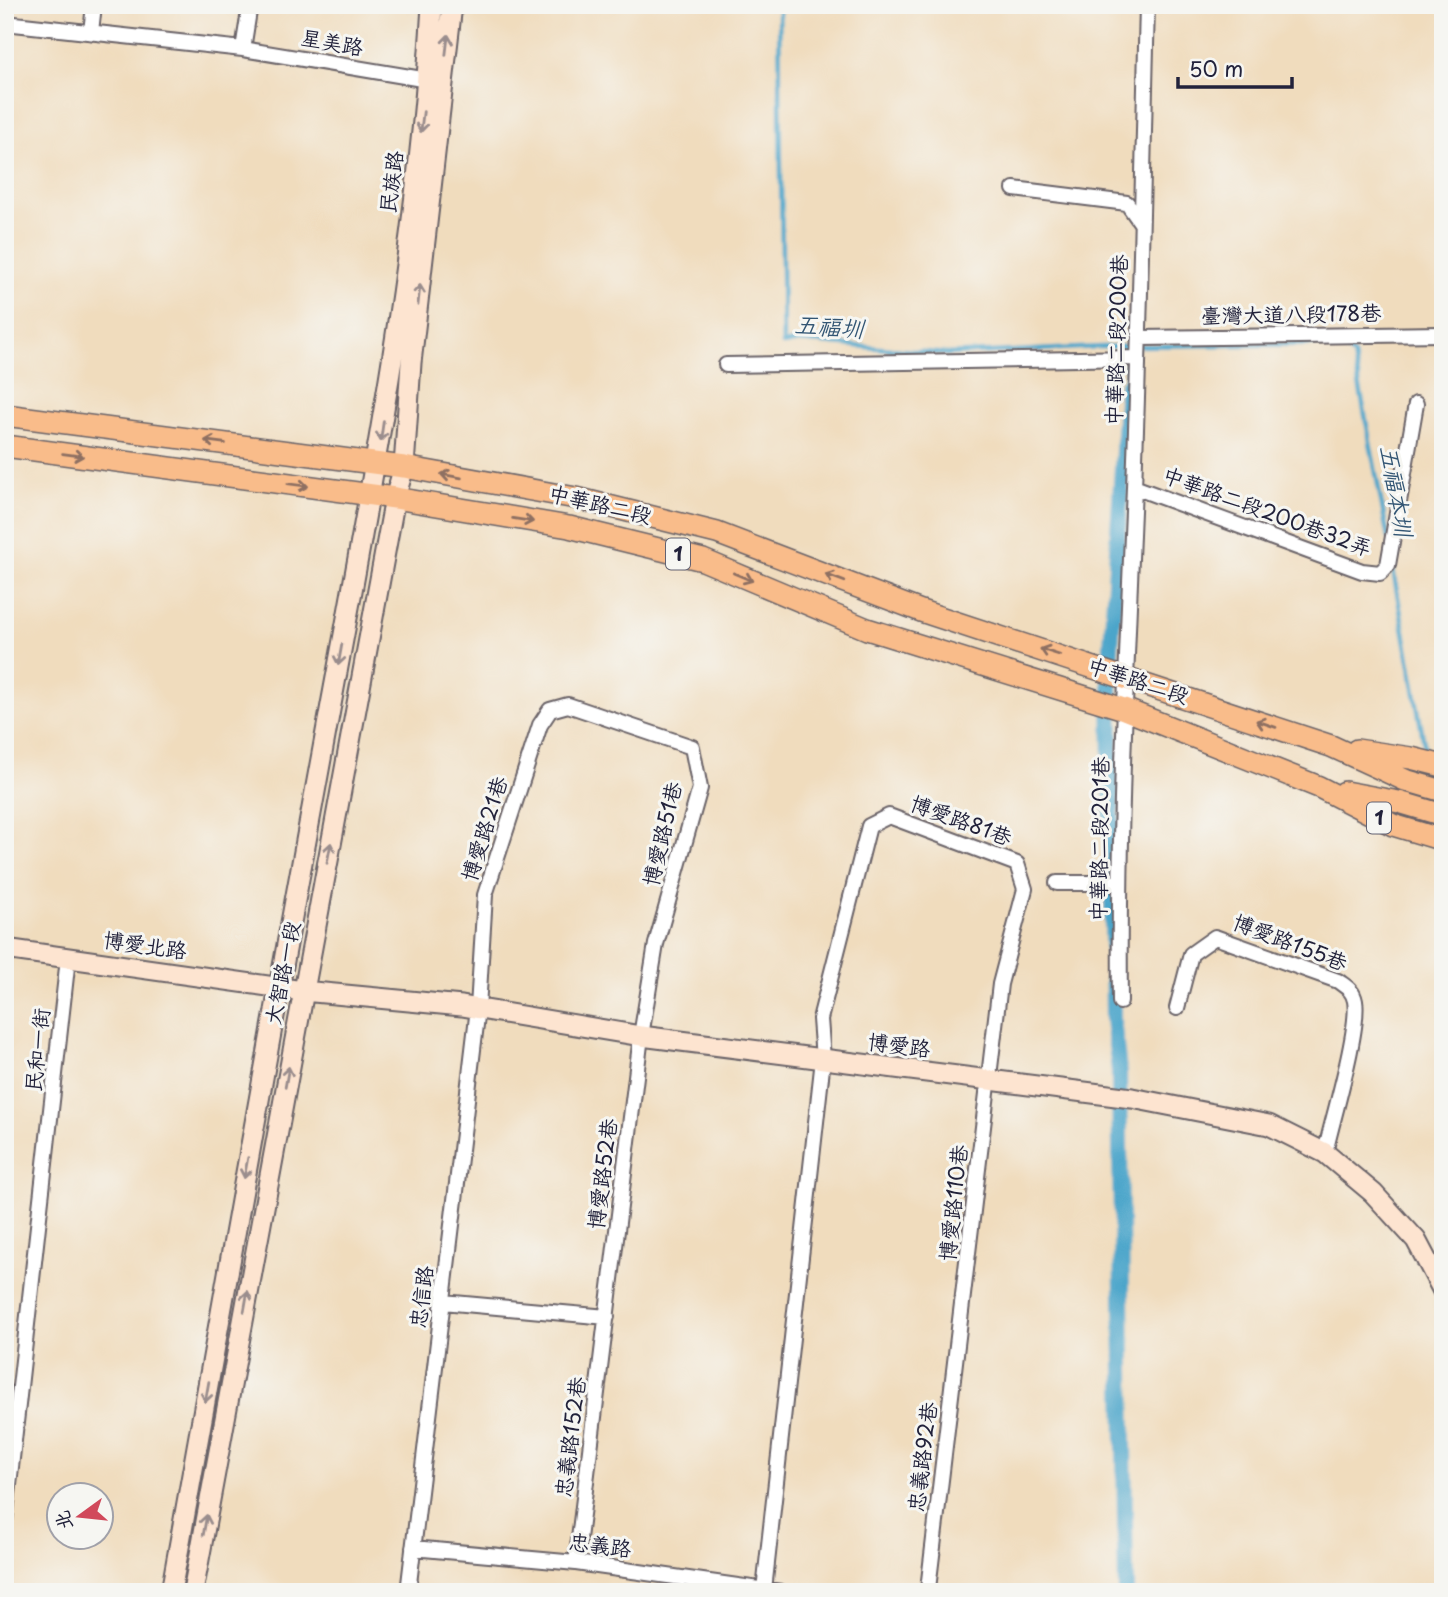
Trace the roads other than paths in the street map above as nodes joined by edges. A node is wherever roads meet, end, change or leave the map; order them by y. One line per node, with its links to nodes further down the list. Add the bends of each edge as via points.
1 (94, 5): 7 (street)
2 (250, 5): 8 (street)
3 (432, 5): 9 (street, 民族路)
4 (452, 5): 9 (street, 民族路, one-way to 4)
5 (1147, 5): 11 (street, 中華路二段200巷)
6 (5, 23): 7 (street, 星美路)
7 (91, 32): 8 (street, 星美路)
8 (243, 49): 9 (street, 星美路)
9 (435, 81): 15 (street, 民族路)
10 (1014, 190): 11 (street, via 1127,203)
11 (1142, 224): 13 (street, 中華路二段200巷)
12 (1443, 334): 13 (street, 臺灣大道八段178巷)
13 (1139, 338): 14 (street, 中華路二段200巷)
14 (1136, 358): 16 (street); 22 (street, 中華路二段200巷)
15 (401, 363): 20 (street, 大智路一段, one-way to 20); 21 (street, 大智路一段)
16 (726, 365)
17 (1416, 404): 22 (street, 中華路二段200巷32弄, via 1388,565 1380,573)
18 (5, 415): 20 (main road, 中華路二段 / 1, one-way to 18)
19 (5, 446): 23 (main road, 中華路二段 / 1, one-way to 23)
20 (377, 464): 21 (main road, 中華路二段 / 1); 23 (street, 大智路一段)
21 (404, 467): 24 (street, 大智路一段); 25 (main road, 中華路二段 / 1, one-way to 21, via 920,611 717,533 576,498)
22 (1134, 487): 25 (street, 中華路二段200巷)
23 (370, 495): 24 (main road, 中華路二段 / 1); 38 (street, 大智路一段, one-way to 38)
24 (395, 498): 26 (main road, 中華路二段 / 1, one-way to 26, via 569,527 703,560 867,629); 39 (street, 大智路一段, one-way to 24)
25 (1126, 677): 26 (street, 中華路二段201巷); 28 (main road, 中華路二段 / 1, one-way to 25)
26 (1124, 709): 30 (main road, 中華路二段 / 1); 35 (street, 中華路二段201巷)
27 (550, 710): 41 (street, 博愛路21巷, via 540,725 485,895); 43 (street, 博愛路51巷, via 568,705 692,747 700,788 656,944)
28 (1331, 746): 29 (main road, 中華路二段 / 1); 31 (main road, 中華路二段 / 1, via 1405,780)
29 (1443, 766)
30 (1319, 787): 32 (main road, 中華路二段 / 1); 33 (main road, 中華路二段 / 1, via 1393,825)
31 (1443, 791)
32 (1443, 815)
33 (1443, 841)
34 (1057, 883): 35 (street)
35 (1119, 883): 40 (street, 中華路二段201巷)
36 (5, 949): 37 (street, 博愛北路)
37 (68, 958): 38 (street, 博愛北路); 51 (street, 民和一街)
38 (279, 988): 39 (street, 博愛路); 56 (street, 大智路一段, one-way to 56)
39 (303, 992): 41 (street, 博愛路); 57 (street, 大智路一段, one-way to 39)
40 (1120, 1002)
41 (478, 1008): 43 (street, 博愛路); 48 (street, 忠信路)
42 (1177, 1008): 46 (street, 博愛路155巷, via 1191,954 1216,937 1338,981 1353,991 1353,1030)
43 (641, 1036): 44 (street, 博愛路); 49 (street, 博愛路52巷)
44 (823, 1059): 45 (street, 博愛路); 45 (street, 博愛路81巷, via 820,1019 869,826 889,816 1017,864 1025,889 1000,984); 55 (street)
45 (989, 1079): 46 (street, 博愛路, via 1132,1098 1269,1125); 50 (street, 博愛路110巷)
46 (1325, 1153): 47 (street, 博愛路, via 1373,1193 1416,1240)
47 (1443, 1291)
48 (443, 1302): 49 (street); 52 (street, 忠信路)
49 (607, 1317): 53 (street, 忠義路152巷)
50 (960, 1331): 54 (street, 忠義路92巷)
51 (6, 1514)
52 (413, 1548): 53 (street, 忠義路); 58 (street, 忠信路)
53 (576, 1563): 55 (street, 忠義路)
54 (928, 1589)
55 (764, 1590): 59 (street, 忠義路)
56 (171, 1592)
57 (192, 1592)
58 (408, 1592)
59 (781, 1592)

